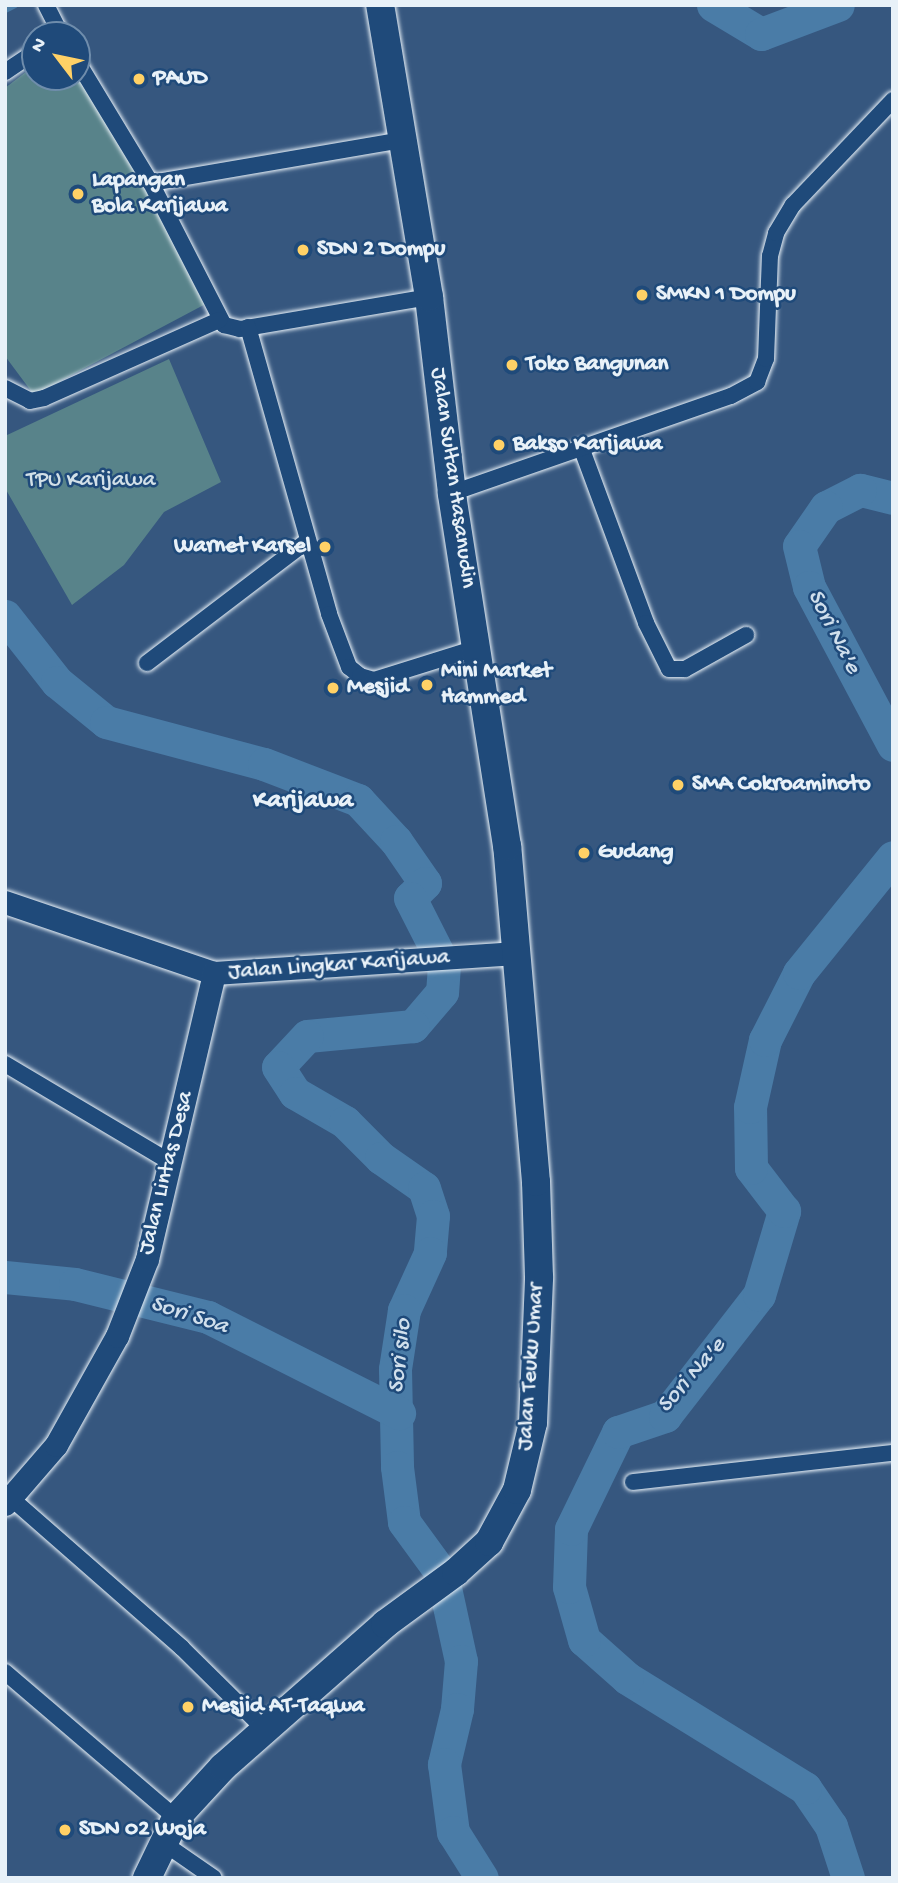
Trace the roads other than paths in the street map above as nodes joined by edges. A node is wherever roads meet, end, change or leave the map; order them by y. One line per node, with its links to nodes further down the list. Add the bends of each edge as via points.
1 (46, 5): 3 (street)
2 (380, 5): 8 (highway, Jalan Sultan Hasanudin)
3 (54, 21)
4 (21, 61): 5 (street)
5 (5, 72)
6 (91, 84): 9 (street)
7 (893, 100): 14 (street, via 793,205 776,233 770,256 766,359 757,382 731,396)
8 (402, 140): 9 (street); 10 (highway, Jalan Sultan Hasanudin)
9 (151, 183): 11 (street)
10 (429, 297): 12 (street); 15 (highway, Jalan Sultan Hasanudin)
11 (219, 320): 12 (street, via 233,328); 13 (street, via 44,398 30,401)
12 (248, 327): 16 (street)
13 (5, 388)
14 (581, 447): 15 (street); 17 (street, via 604,498 646,623 669,669 685,669)
15 (452, 493): 18 (highway, Jalan Sultan Hasanudin)
16 (307, 541): 18 (street, via 349,667 360,676 382,678); 19 (street)
17 (746, 635)
18 (476, 648): 21 (highway, Jalan Sultan Hasanudin, via 507,846)
19 (147, 663)
20 (5, 902): 22 (main road, Jalan Lingkar Karijawa)
21 (516, 953): 22 (main road, Jalan Lingkar Karijawa); 29 (highway, Jalan Teuku Umar, via 539,1276 528,1454 509,1511 489,1542)
22 (214, 973): 24 (main road, Jalan Lintas Desa)
23 (5, 1064): 24 (street)
24 (172, 1163): 27 (main road, Jalan Lintas Desa, via 147,1259 117,1336 56,1445)
25 (893, 1453): 26 (street)
26 (634, 1482)
27 (8, 1501): 29 (street, via 182,1648)
28 (5, 1672): 30 (street)
29 (264, 1729): 30 (highway, Jalan Teuku Umar)
30 (176, 1818): 31 (highway, Jalan Teuku Umar)
31 (162, 1842): 32 (highway, Jalan Teuku Umar); 33 (street)
32 (147, 1878)
33 (214, 1878)

